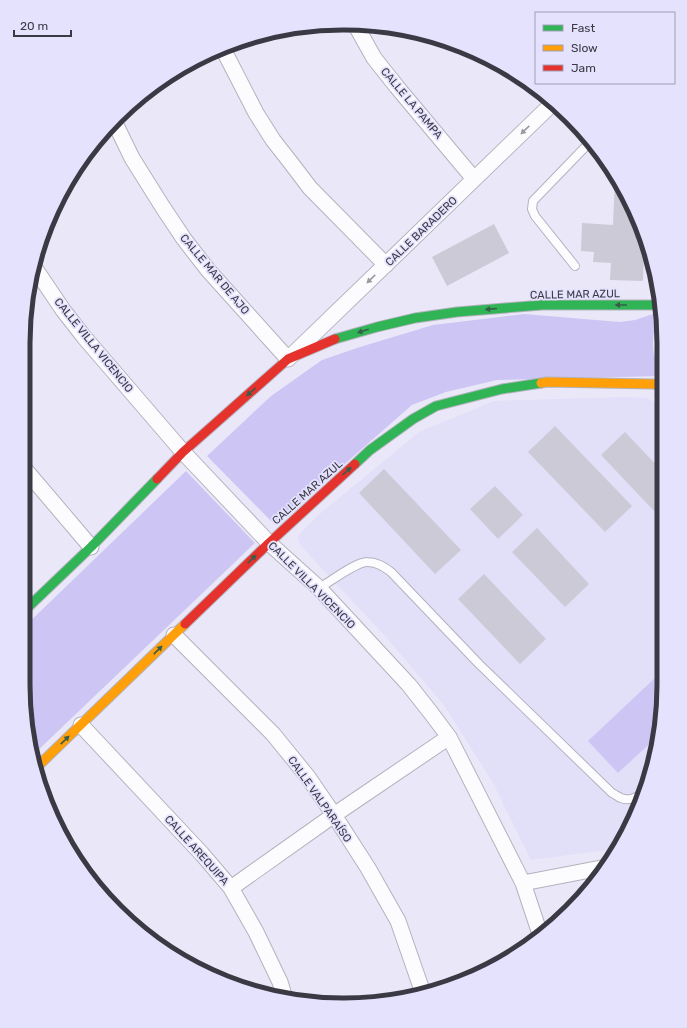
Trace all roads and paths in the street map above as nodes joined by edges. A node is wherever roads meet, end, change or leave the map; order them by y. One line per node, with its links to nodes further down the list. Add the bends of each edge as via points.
1 (358, 31): 6 (street, CALLE LA PAMPA, via 374,58)
2 (225, 54): 7 (street, via 273,140 310,188)
3 (549, 107): 6 (street, CALLE BARADERO, one-way to 6)
4 (117, 127): 11 (street, CALLE MAR DE AJO, via 132,158 184,239 208,270)
5 (586, 146): 8 (lane, via 533,201 532,210)
6 (474, 179): 7 (street, CALLE BARADERO)
7 (386, 265): 11 (street, CALLE BARADERO, one-way to 11)
8 (575, 266)
9 (38, 273): 13 (street, CALLE VILLA VICENCIO, via 84,337)
10 (654, 305): 11 (street, CALLE MAR AZUL, one-way to 11, via 542,305 415,318 336,339)
11 (288, 360): 13 (street, CALLE MAR AZUL, one-way to 13)
12 (657, 385): 15 (street, CALLE MAR AZUL, one-way to 12, via 370,450 436,406 502,388 547,382)
13 (183, 452): 15 (street, CALLE VILLA VICENCIO); 16 (street, CALLE MAR AZUL)
14 (30, 475): 16 (street)
15 (269, 543): 17 (street, CALLE VILLA VICENCIO); 19 (street, CALLE MAR AZUL, one-way to 15)
16 (91, 546): 18 (street, CALLE MAR AZUL)
17 (319, 588): 21 (street, CALLE VILLA VICENCIO, via 409,685); 23 (lane, via 358,564 368,562 384,567 479,664 612,793 622,799)
18 (30, 605)
19 (174, 635): 20 (street, CALLE MAR AZUL, one-way to 19); 24 (street, CALLE VALPARAÍSO, via 272,734 308,777)
20 (81, 725): 22 (street, CALLE MAR AZUL, one-way to 20); 27 (street, CALLE AREQUIPA)
21 (448, 737): 24 (street); 26 (street, CALLE VILLA VICENCIO)
22 (40, 764)
23 (635, 797)
24 (334, 815): 27 (street); 29 (street, CALLE VALPARAÍSO, via 398,921)
25 (597, 869): 26 (street)
26 (523, 883): 28 (street, CALLE VILLA VICENCIO)
27 (231, 888): 30 (street, CALLE AREQUIPA, via 263,946)
28 (538, 929)
29 (421, 988)
30 (283, 992)

